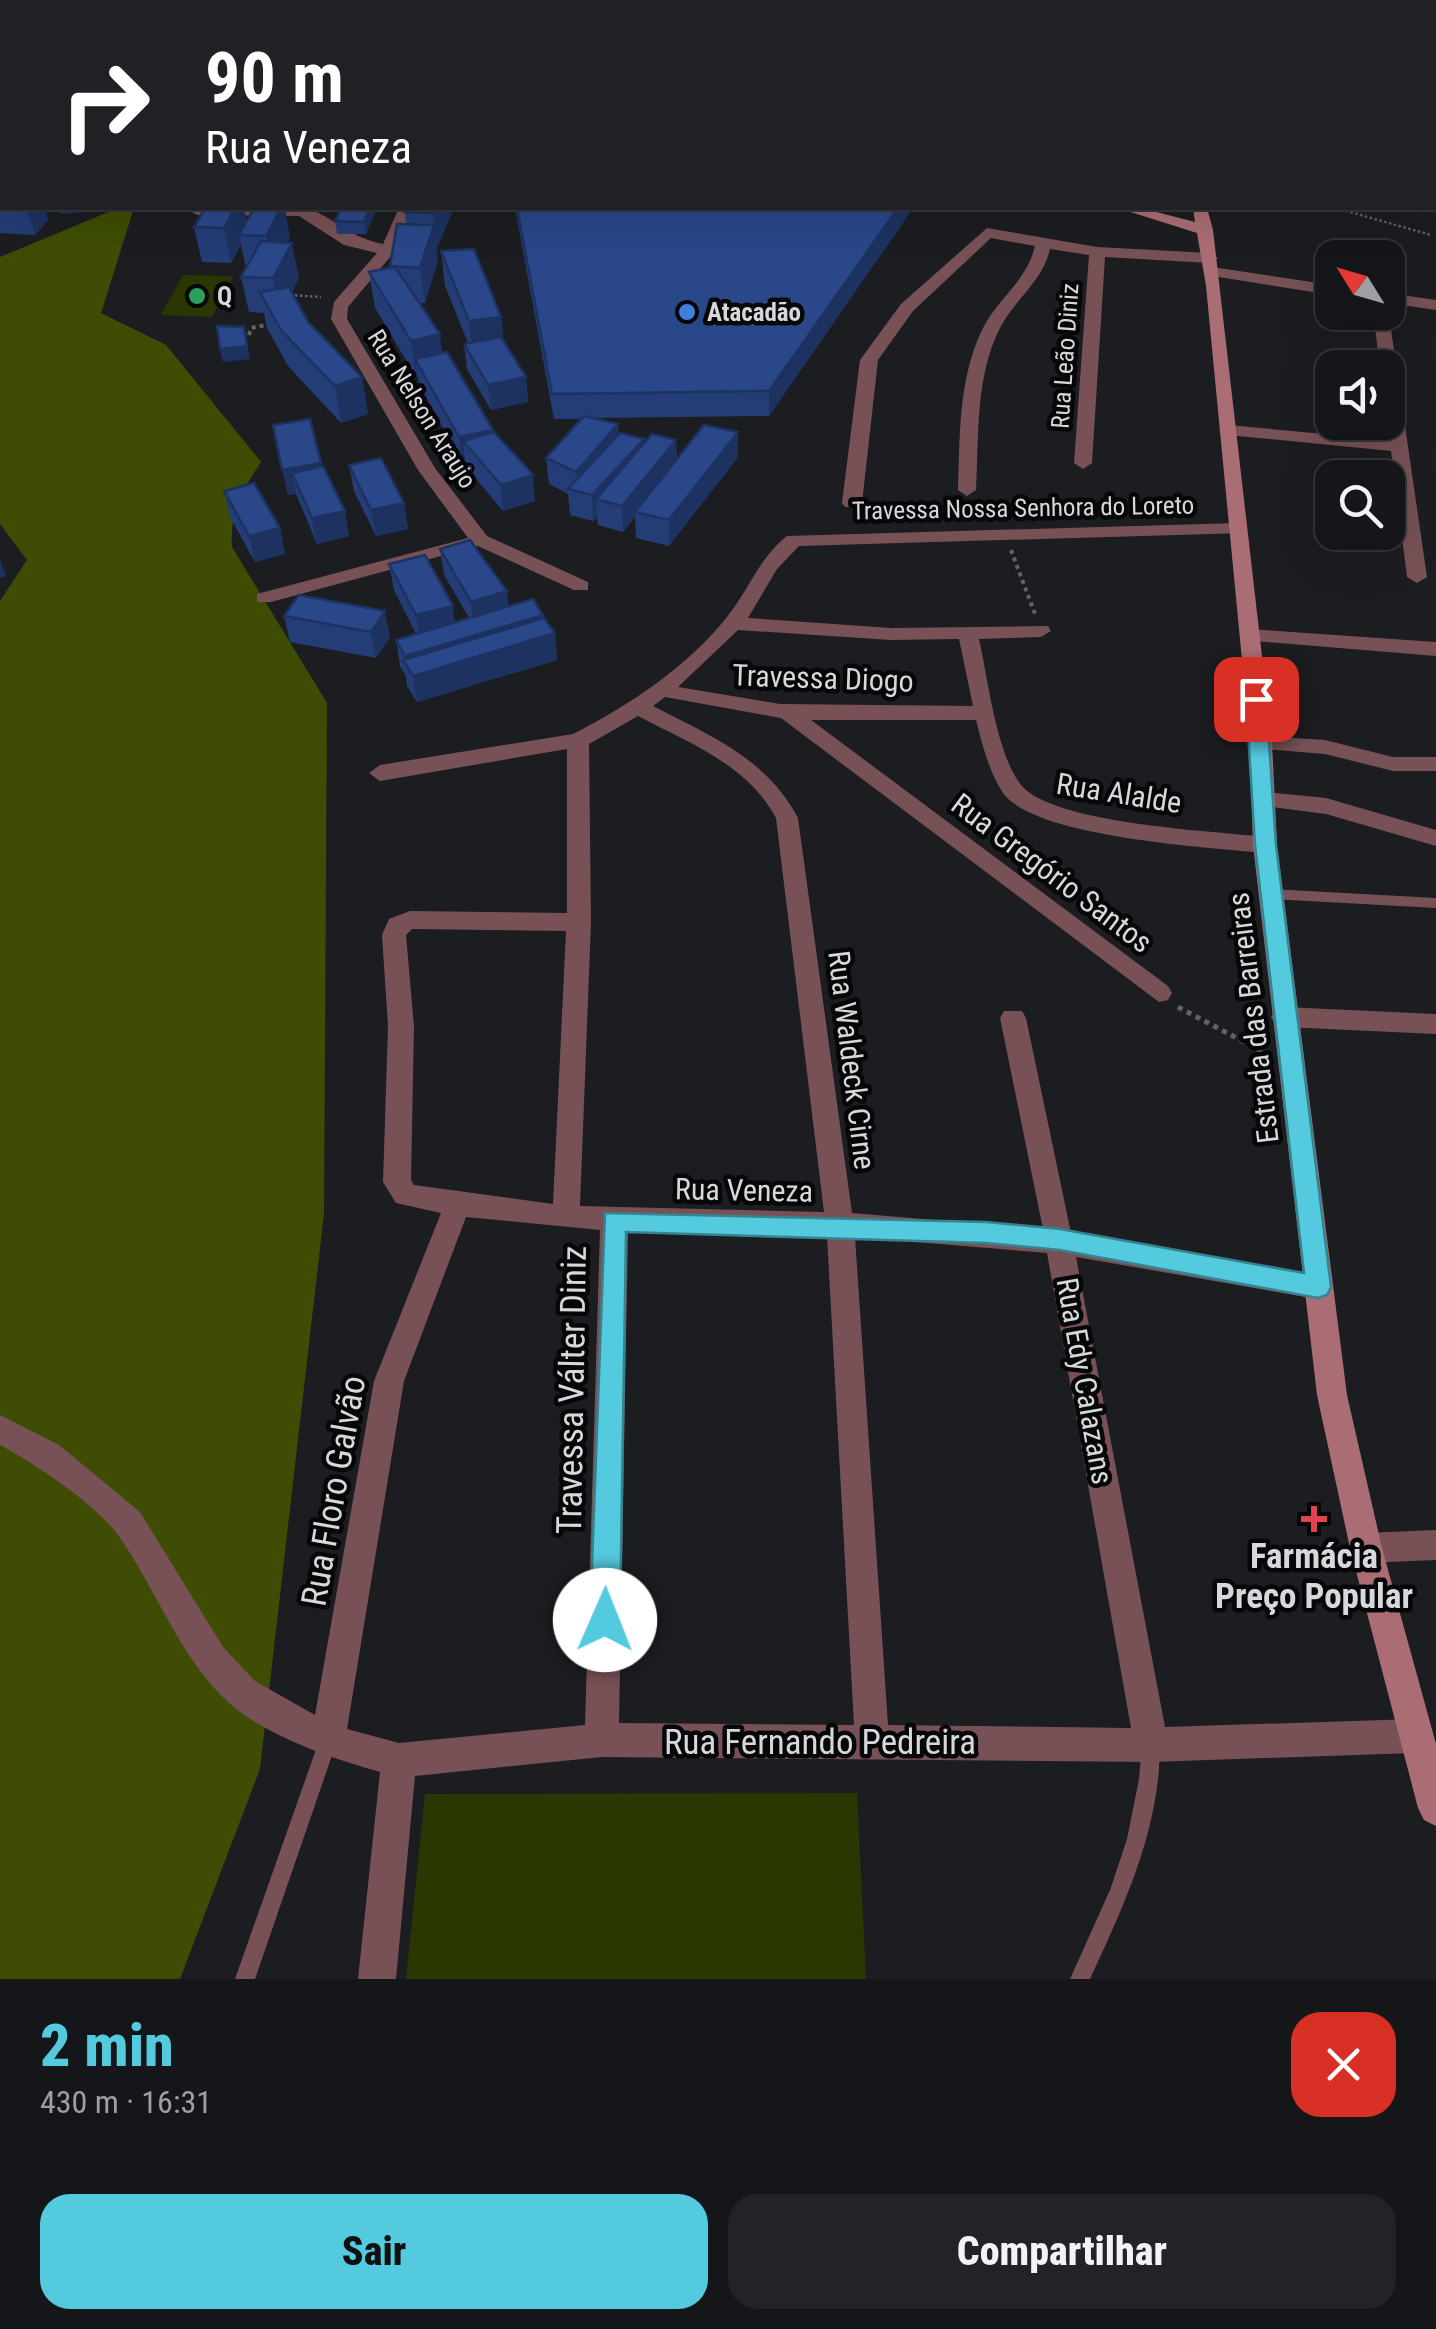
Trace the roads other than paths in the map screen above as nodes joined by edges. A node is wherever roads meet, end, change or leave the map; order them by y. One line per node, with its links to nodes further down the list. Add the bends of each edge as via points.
1 (198, 210): 6 (street, via 300,211 350,242)
2 (405, 210): 6 (street, Rua Nelson Araujo)
3 (1145, 210): 4 (main road)
4 (1202, 216): 8 (main road, Estrada das Barreiras)
5 (1043, 244): 7 (street); 16 (street, via 1038,267 994,323 980,353); 17 (street, via 988,233 890,324 870,360)
6 (388, 250): 19 (street, Rua Nelson Araujo, via 344,299 339,319 427,470)
7 (1097, 252): 8 (street); 15 (street, Rua Leão Diniz)
8 (1211, 265): 9 (street); 13 (main road, Estrada das Barreiras)
9 (1315, 286)
10 (1405, 300): 11 (street)
11 (1436, 304)
12 (1383, 330): 14 (street)
13 (1228, 430): 14 (street); 18 (main road, Estrada das Barreiras)
14 (1398, 446): 20 (street)
15 (1082, 463)
16 (967, 490)
17 (852, 503)
18 (1238, 529): 23 (street, Travessa Nossa Senhora do Loreto, via 809,537 778,554); 26 (main road, Estrada das Barreiras)
19 (480, 540): 21 (street, Rua Nelson Araujo); 22 (street)
20 (1417, 576)
21 (582, 586)
22 (264, 598)
23 (733, 623): 25 (street); 28 (street)
24 (1041, 631): 25 (street)
25 (968, 634): 31 (street, Rua Alalde)
26 (1250, 635): 27 (street); 33 (main road, Estrada das Barreiras)
27 (1436, 650)
28 (660, 689): 29 (street); 30 (street, Travessa Diogo, via 712,704)
29 (636, 706): 32 (street); 49 (street, Rua Waldeck Cirne, via 760,776 779,797)
30 (787, 712): 31 (street, Travessa Diogo); 42 (street, Rua Gregório Santos)
31 (986, 713): 38 (street, Rua Alalde, via 1012,788 1044,814)
32 (578, 740): 35 (street); 41 (street, Travessa Válter Diniz)
33 (1261, 743): 34 (street, via 1325,747 1394,764); 36 (main road, Estrada das Barreiras)
34 (1436, 764)
35 (380, 773)
36 (1264, 800): 37 (street, via 1326,806); 38 (main road, Estrada das Barreiras)
37 (1436, 838)
38 (1265, 845): 39 (main road, Estrada das Barreiras)
39 (1270, 894): 40 (lane); 43 (main road, Estrada das Barreiras)
40 (1436, 903)
41 (579, 922): 46 (street, Rua Veneza, via 398,925 397,1182 406,1195); 47 (street, Travessa Válter Diniz)
42 (1159, 993)
43 (1284, 1017): 45 (street); 51 (main road, Estrada das Barreiras)
44 (1012, 1018): 50 (street, Rua Edy Calazans)
45 (1436, 1024)
46 (457, 1206): 47 (street, Rua Veneza); 57 (street, Rua Floro Galvão, via 389,1380)
47 (566, 1216): 48 (street, Rua Veneza)
48 (614, 1221): 49 (street, Rua Veneza); 56 (street, Travessa Válter Diniz)
49 (840, 1224): 50 (street, Rua Veneza); 58 (street, Rua Waldeck Cirne)
50 (1060, 1240): 51 (street, Rua Veneza); 59 (street, Rua Edy Calazans)
51 (1318, 1287): 54 (main road, Estrada das Barreiras, via 1332,1395)
52 (0, 1429): 57 (street, Rua Fernando Pedreira, via 48,1455 129,1524 211,1660 243,1693)
53 (1436, 1545): 54 (street)
54 (1366, 1548): 55 (main road, Estrada das Barreiras)
55 (1414, 1736): 59 (street, Rua Fernando Pedreira); 61 (main road, Estrada das Barreiras)
56 (602, 1740): 58 (street, Rua Fernando Pedreira); 60 (street, Rua Fernando Pedreira)
57 (328, 1741): 60 (street, Rua Fernando Pedreira); 62 (lane)
58 (872, 1742): 59 (street, Rua Fernando Pedreira)
59 (1151, 1744): 64 (lane, via 1140,1842)
60 (399, 1760): 63 (street)
61 (1436, 1808)
62 (245, 1979)
63 (376, 1979)
64 (1080, 1979)

